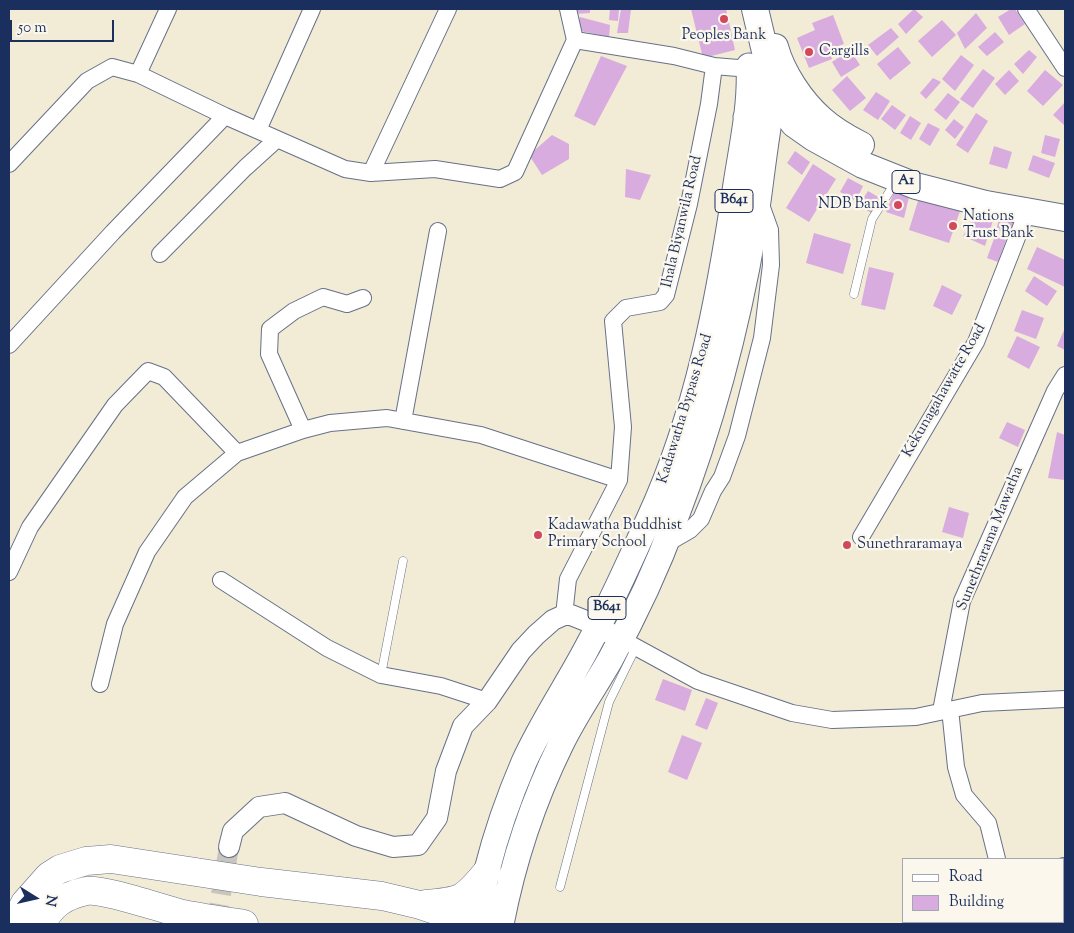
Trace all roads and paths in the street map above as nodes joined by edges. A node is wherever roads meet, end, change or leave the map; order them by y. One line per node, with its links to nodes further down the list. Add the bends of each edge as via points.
1 (168, 9): 13 (street)
2 (312, 9): 18 (street)
3 (448, 9): 23 (street)
4 (568, 9): 9 (street)
5 (738, 9): 11 (highway, A1)
6 (755, 9): 14 (highway, A1)
7 (766, 9): 15 (highway, A1, via 776,53)
8 (1026, 9): 12 (street)
9 (575, 40): 10 (street); 23 (street, via 515,172 500,179 435,169)
10 (714, 66): 11 (street); 37 (street, Ihala Biyanwila Road, via 689,204 666,295 660,302 626,308 613,321 623,427)
11 (749, 66): 14 (highway, A1, via 760,83); 17 (main road, Kadawatha Bypass Road / B641)
12 (1065, 68)
13 (138, 74): 16 (street); 22 (street, via 112,67 87,81)
14 (774, 94): 15 (highway); 17 (main road, via 757,100); 19 (highway, A1, via 789,119); 21 (main road, Kadawatha Bypass Road / B641)
15 (808, 104): 25 (highway, A1, via 836,131 892,159 961,181)
16 (225, 116): 18 (street); 32 (street)
17 (746, 117): 43 (main road, Kadawatha Bypass Road / B641, via 720,284 700,374 662,491)
18 (258, 130): 20 (street)
19 (814, 138): 21 (main road, via 788,137 774,144); 24 (highway, A1)
20 (277, 139): 23 (street, via 345,169); 29 (street)
21 (764, 159): 44 (main road, Kadawatha Bypass Road / B641, via 747,264 726,357 697,455)
22 (9, 164)
23 (370, 173)
24 (897, 179): 26 (highway, A1, via 952,196); 30 (lane, via 872,219)
25 (1065, 201)
26 (1027, 212): 27 (highway, A1); 38 (street, Kekunagahawatte Road, via 976,342)
27 (1065, 218)
28 (438, 231): 34 (street)
29 (160, 254)
30 (854, 294)
31 (363, 298): 35 (street, via 347,304 323,298 294,311 270,329 269,354)
32 (9, 345)
33 (1065, 375): 49 (street, Sunethrarama Mawatha, via 1051,399 962,601)
34 (403, 421): 35 (street, via 387,418 330,423); 37 (street, via 482,435)
35 (303, 430): 36 (street)
36 (237, 453): 40 (street, via 164,377 148,371 115,405 30,527); 46 (street, via 184,497 147,552 115,624)
37 (619, 480): 42 (street, Ihala Biyanwila Road, via 568,579)
38 (860, 537)
39 (403, 561): 45 (lane)
40 (9, 572)
41 (221, 580): 45 (street, via 327,648)
42 (564, 615): 43 (street, via 578,617); 48 (street, via 545,626 521,651)
43 (598, 627): 44 (street); 52 (main road, Kadawatha Bypass Road / B641, via 524,763)
44 (628, 643): 49 (street, via 698,681 792,713 832,720 916,716); 53 (lane); 58 (main road, Kadawatha Bypass Road / B641, via 565,737)
45 (381, 675): 48 (street, via 442,686)
46 (100, 684)
47 (1065, 699): 49 (street, via 982,703)
48 (487, 701): 50 (street, via 463,726 446,771 437,818 418,845 393,847 356,836 285,803 259,807 233,831)
49 (946, 710): 51 (street, Sunethrarama Mawatha, via 964,795 988,823)
50 (229, 847)
51 (997, 858)
52 (487, 872): 54 (highway, via 472,890 459,899); 58 (main road, Kadawatha Bypass Road / B641)
53 (560, 887)
54 (420, 905): 55 (highway, via 382,896 261,882 112,859 86,861 48,876 25,903); 58 (highway)
55 (14, 924)
56 (41, 924): 57 (highway, via 49,910 60,901 87,891 183,914)
57 (244, 924)
58 (488, 924)

